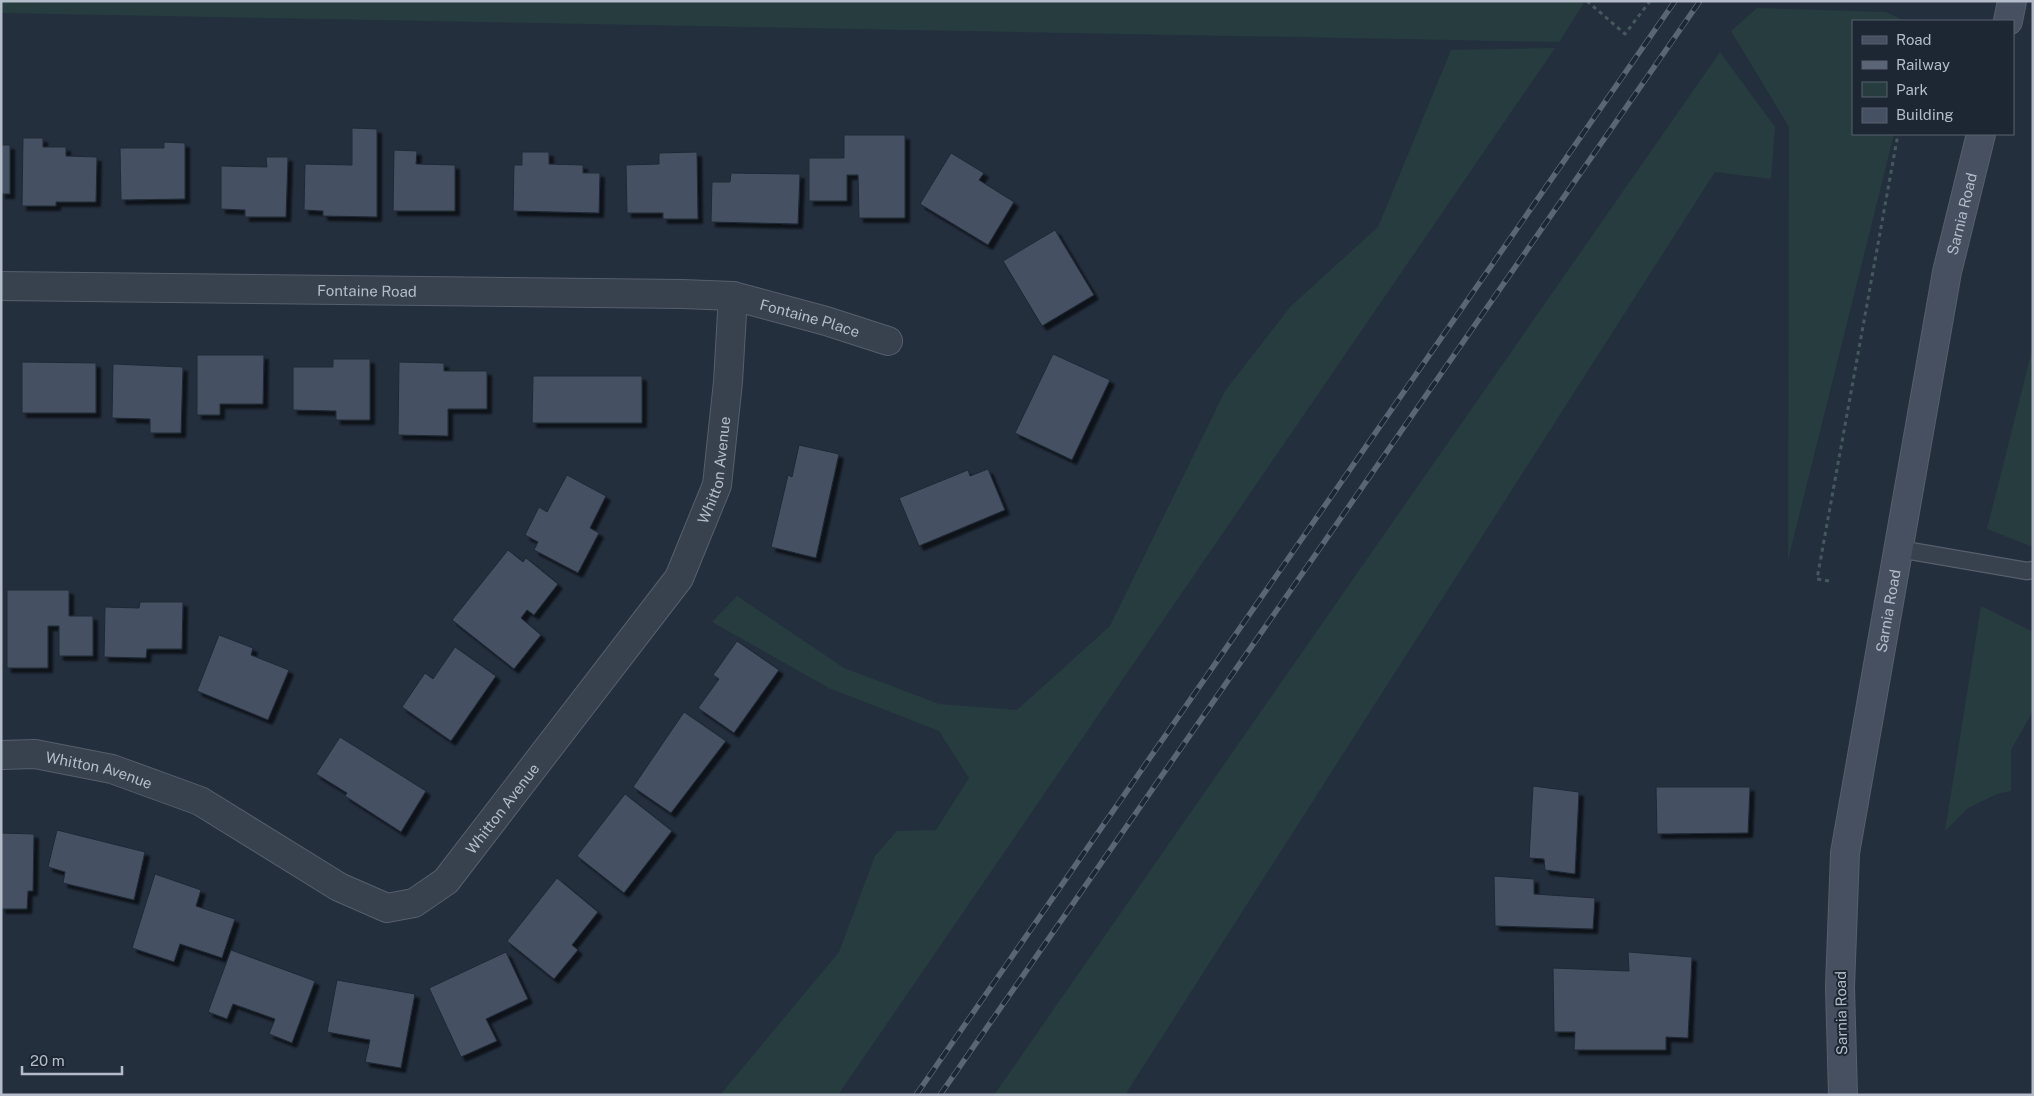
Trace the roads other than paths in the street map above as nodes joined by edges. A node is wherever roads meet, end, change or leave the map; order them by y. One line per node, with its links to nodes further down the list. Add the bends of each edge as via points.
1 (2012, 1): 2 (main road)
2 (2008, 20)
3 (1980, 135): 7 (main road, Sarnia Road, via 1948,272)
4 (1, 286): 5 (street, Fontaine Road)
5 (732, 296): 6 (street, Fontaine Place); 9 (street, Whitton Avenue, via 728,382 717,485 679,578 446,881 414,903 388,908 338,887 200,801 112,769 35,754)
6 (888, 340)
7 (1899, 549): 8 (lane, via 2027,572); 10 (main road, Sarnia Road, via 1845,853 1840,987)
8 (2033, 570)
9 (1, 755)
10 (1843, 1095)

